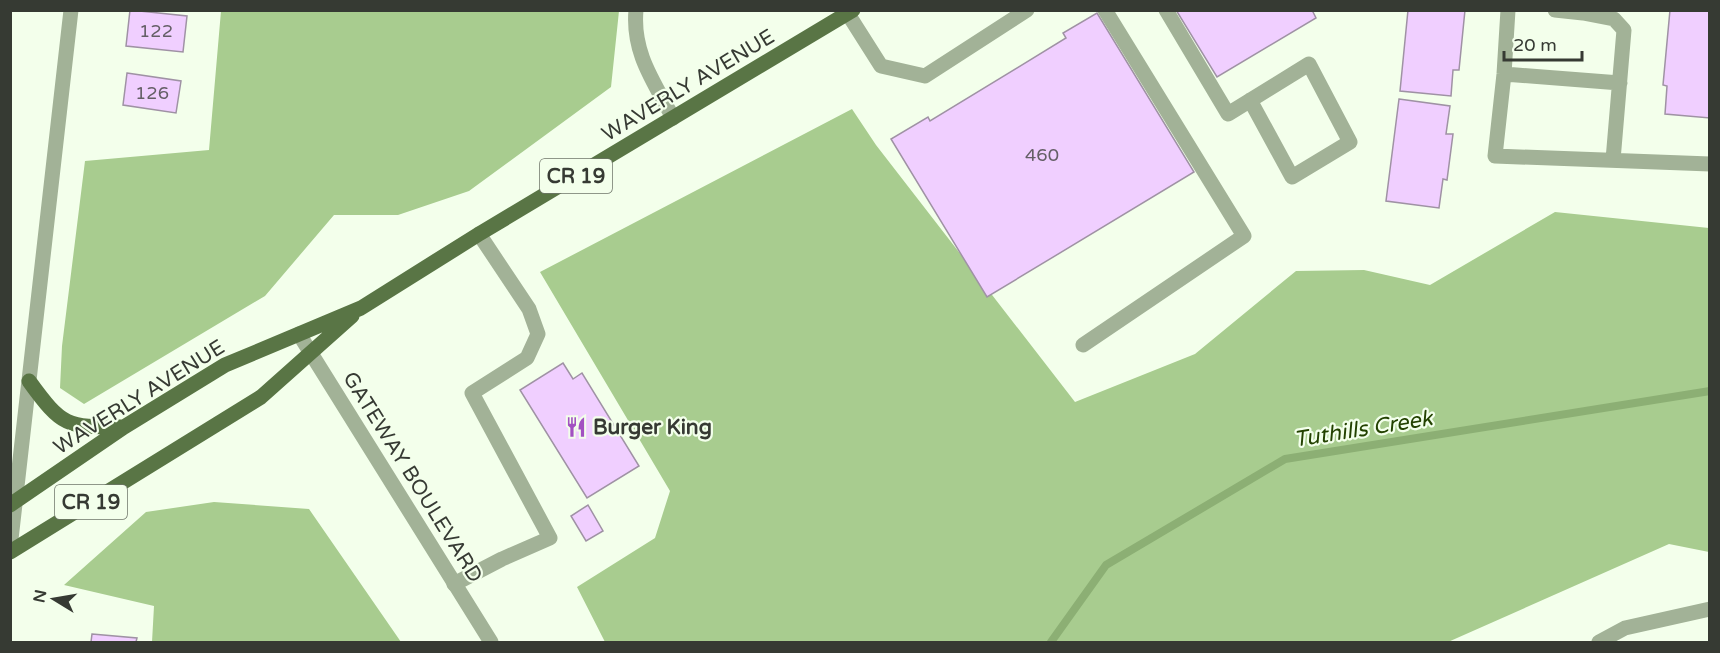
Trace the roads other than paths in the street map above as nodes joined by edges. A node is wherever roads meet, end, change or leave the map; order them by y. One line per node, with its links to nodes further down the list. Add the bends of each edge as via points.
1 (71, 10): 20 (street)
2 (636, 10): 12 (street, via 640,56)
3 (1027, 10): 8 (street, via 925,76 881,66)
4 (1105, 10): 18 (street, via 1244,236)
5 (1166, 10): 11 (street, via 1228,114)
6 (1508, 10): 9 (street)
7 (1555, 10): 10 (street, via 1614,19 1624,30)
8 (850, 12): 12 (main road, WAVERLY AVENUE / CR 19)
9 (1504, 74): 10 (street); 13 (street, via 1495,156)
10 (1620, 83): 13 (street)
11 (1250, 100): 11 (street, via 1309,64 1350,142 1292,177)
12 (673, 118): 15 (main road, WAVERLY AVENUE / CR 19)
13 (1612, 160): 14 (street)
14 (1710, 164)
15 (479, 234): 16 (main road, WAVERLY AVENUE / CR 19); 24 (street, via 529,309 538,334 527,358 472,393 550,538)
16 (361, 308): 17 (main road, WAVERLY AVENUE / CR 19); 19 (main road, WAVERLY AVENUE / CR 19)
17 (299, 334): 19 (street, GATEWAY BOULEVARD); 21 (main road, WAVERLY AVENUE / CR 19, via 225,364)
18 (1083, 345)
19 (311, 353): 23 (main road, WAVERLY AVENUE / CR 19, via 261,397); 24 (street, GATEWAY BOULEVARD)
20 (28, 381): 21 (main road, via 66,422); 22 (street)
21 (124, 427): 22 (main road, WAVERLY AVENUE / CR 19)
22 (13, 503): 23 (street)
23 (10, 550)
24 (454, 584): 26 (street, GATEWAY BOULEVARD)
25 (1710, 609): 27 (street, via 1625,628)
26 (491, 642)
27 (1599, 642)

